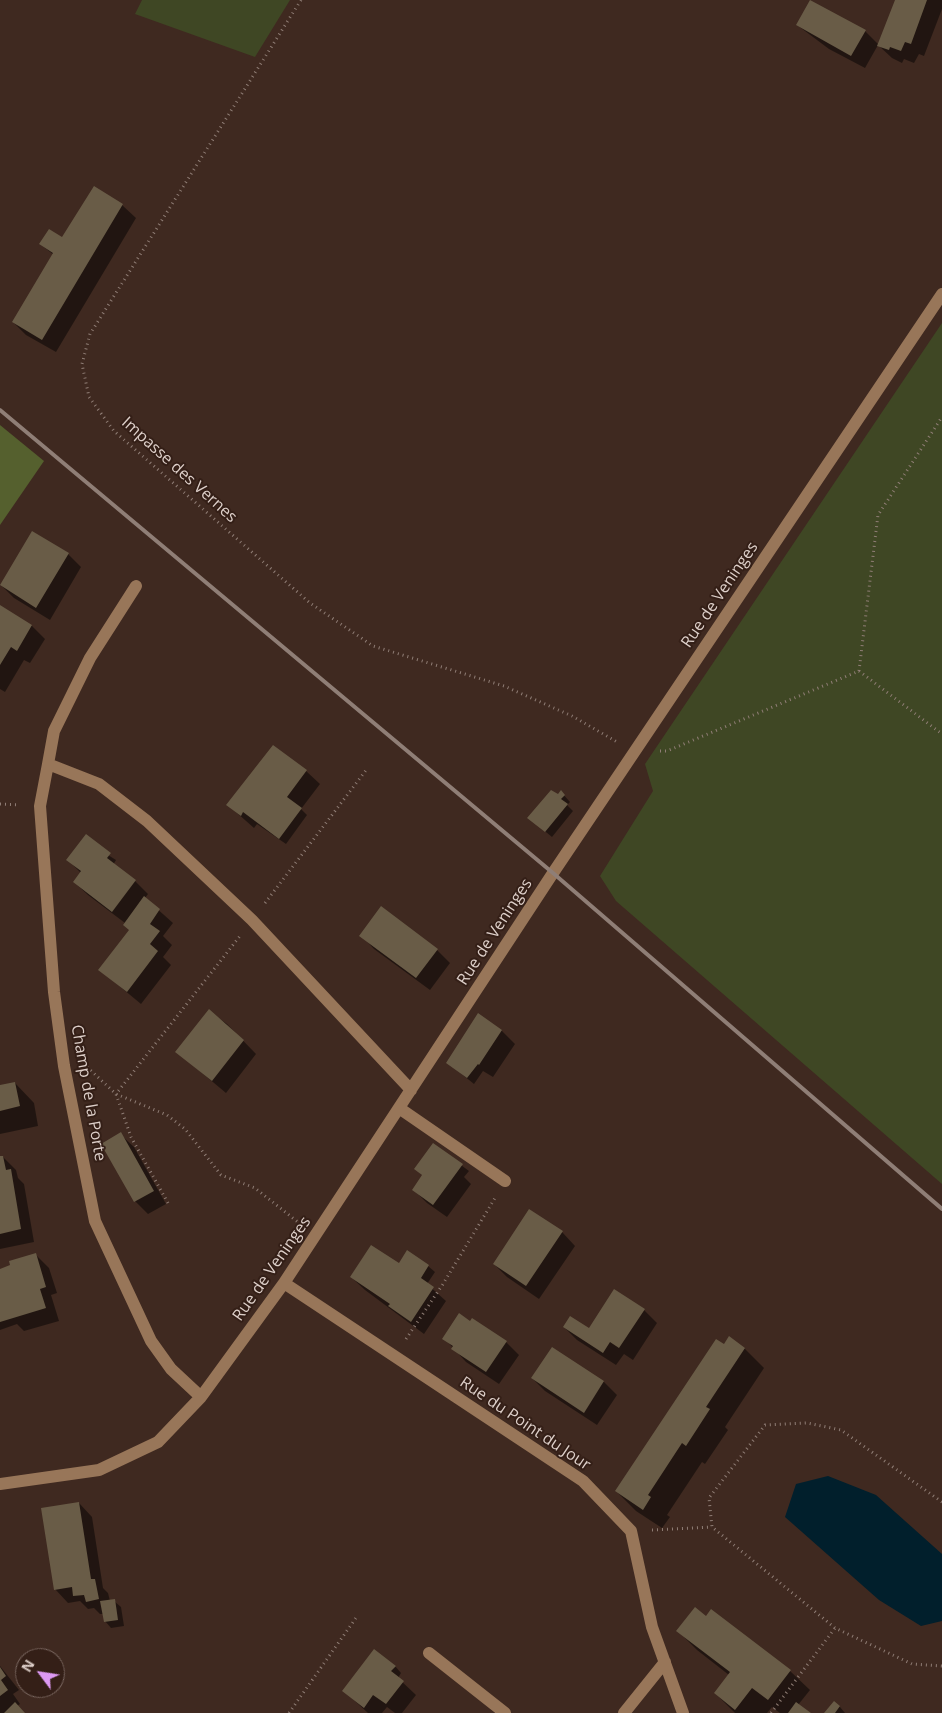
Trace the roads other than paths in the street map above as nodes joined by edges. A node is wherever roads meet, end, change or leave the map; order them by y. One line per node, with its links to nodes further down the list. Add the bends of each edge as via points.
1 (942, 294): 4 (street, Rue de Veninges)
2 (136, 586): 3 (street, Champ de la Porte, via 90,658 54,731)
3 (48, 764): 4 (street, via 99,784 147,821 252,920); 8 (street, Champ de la Porte, via 40,806 54,992 64,1066 95,1221 151,1341 172,1369)
4 (411, 1090): 5 (street, Rue de Veninges)
5 (399, 1108): 6 (street); 7 (street, Rue de Veninges)
6 (505, 1181)
7 (284, 1283): 8 (street, Rue de Veninges); 11 (street, Rue du Point du Jour, via 583,1482 631,1531 652,1627)
8 (201, 1397): 9 (street, Rue de Veninges, via 158,1442 99,1470)
9 (0, 1484)
10 (429, 1653): 12 (street)
11 (665, 1662): 13 (street); 14 (street)
12 (505, 1713)
13 (624, 1713)
14 (683, 1713)

